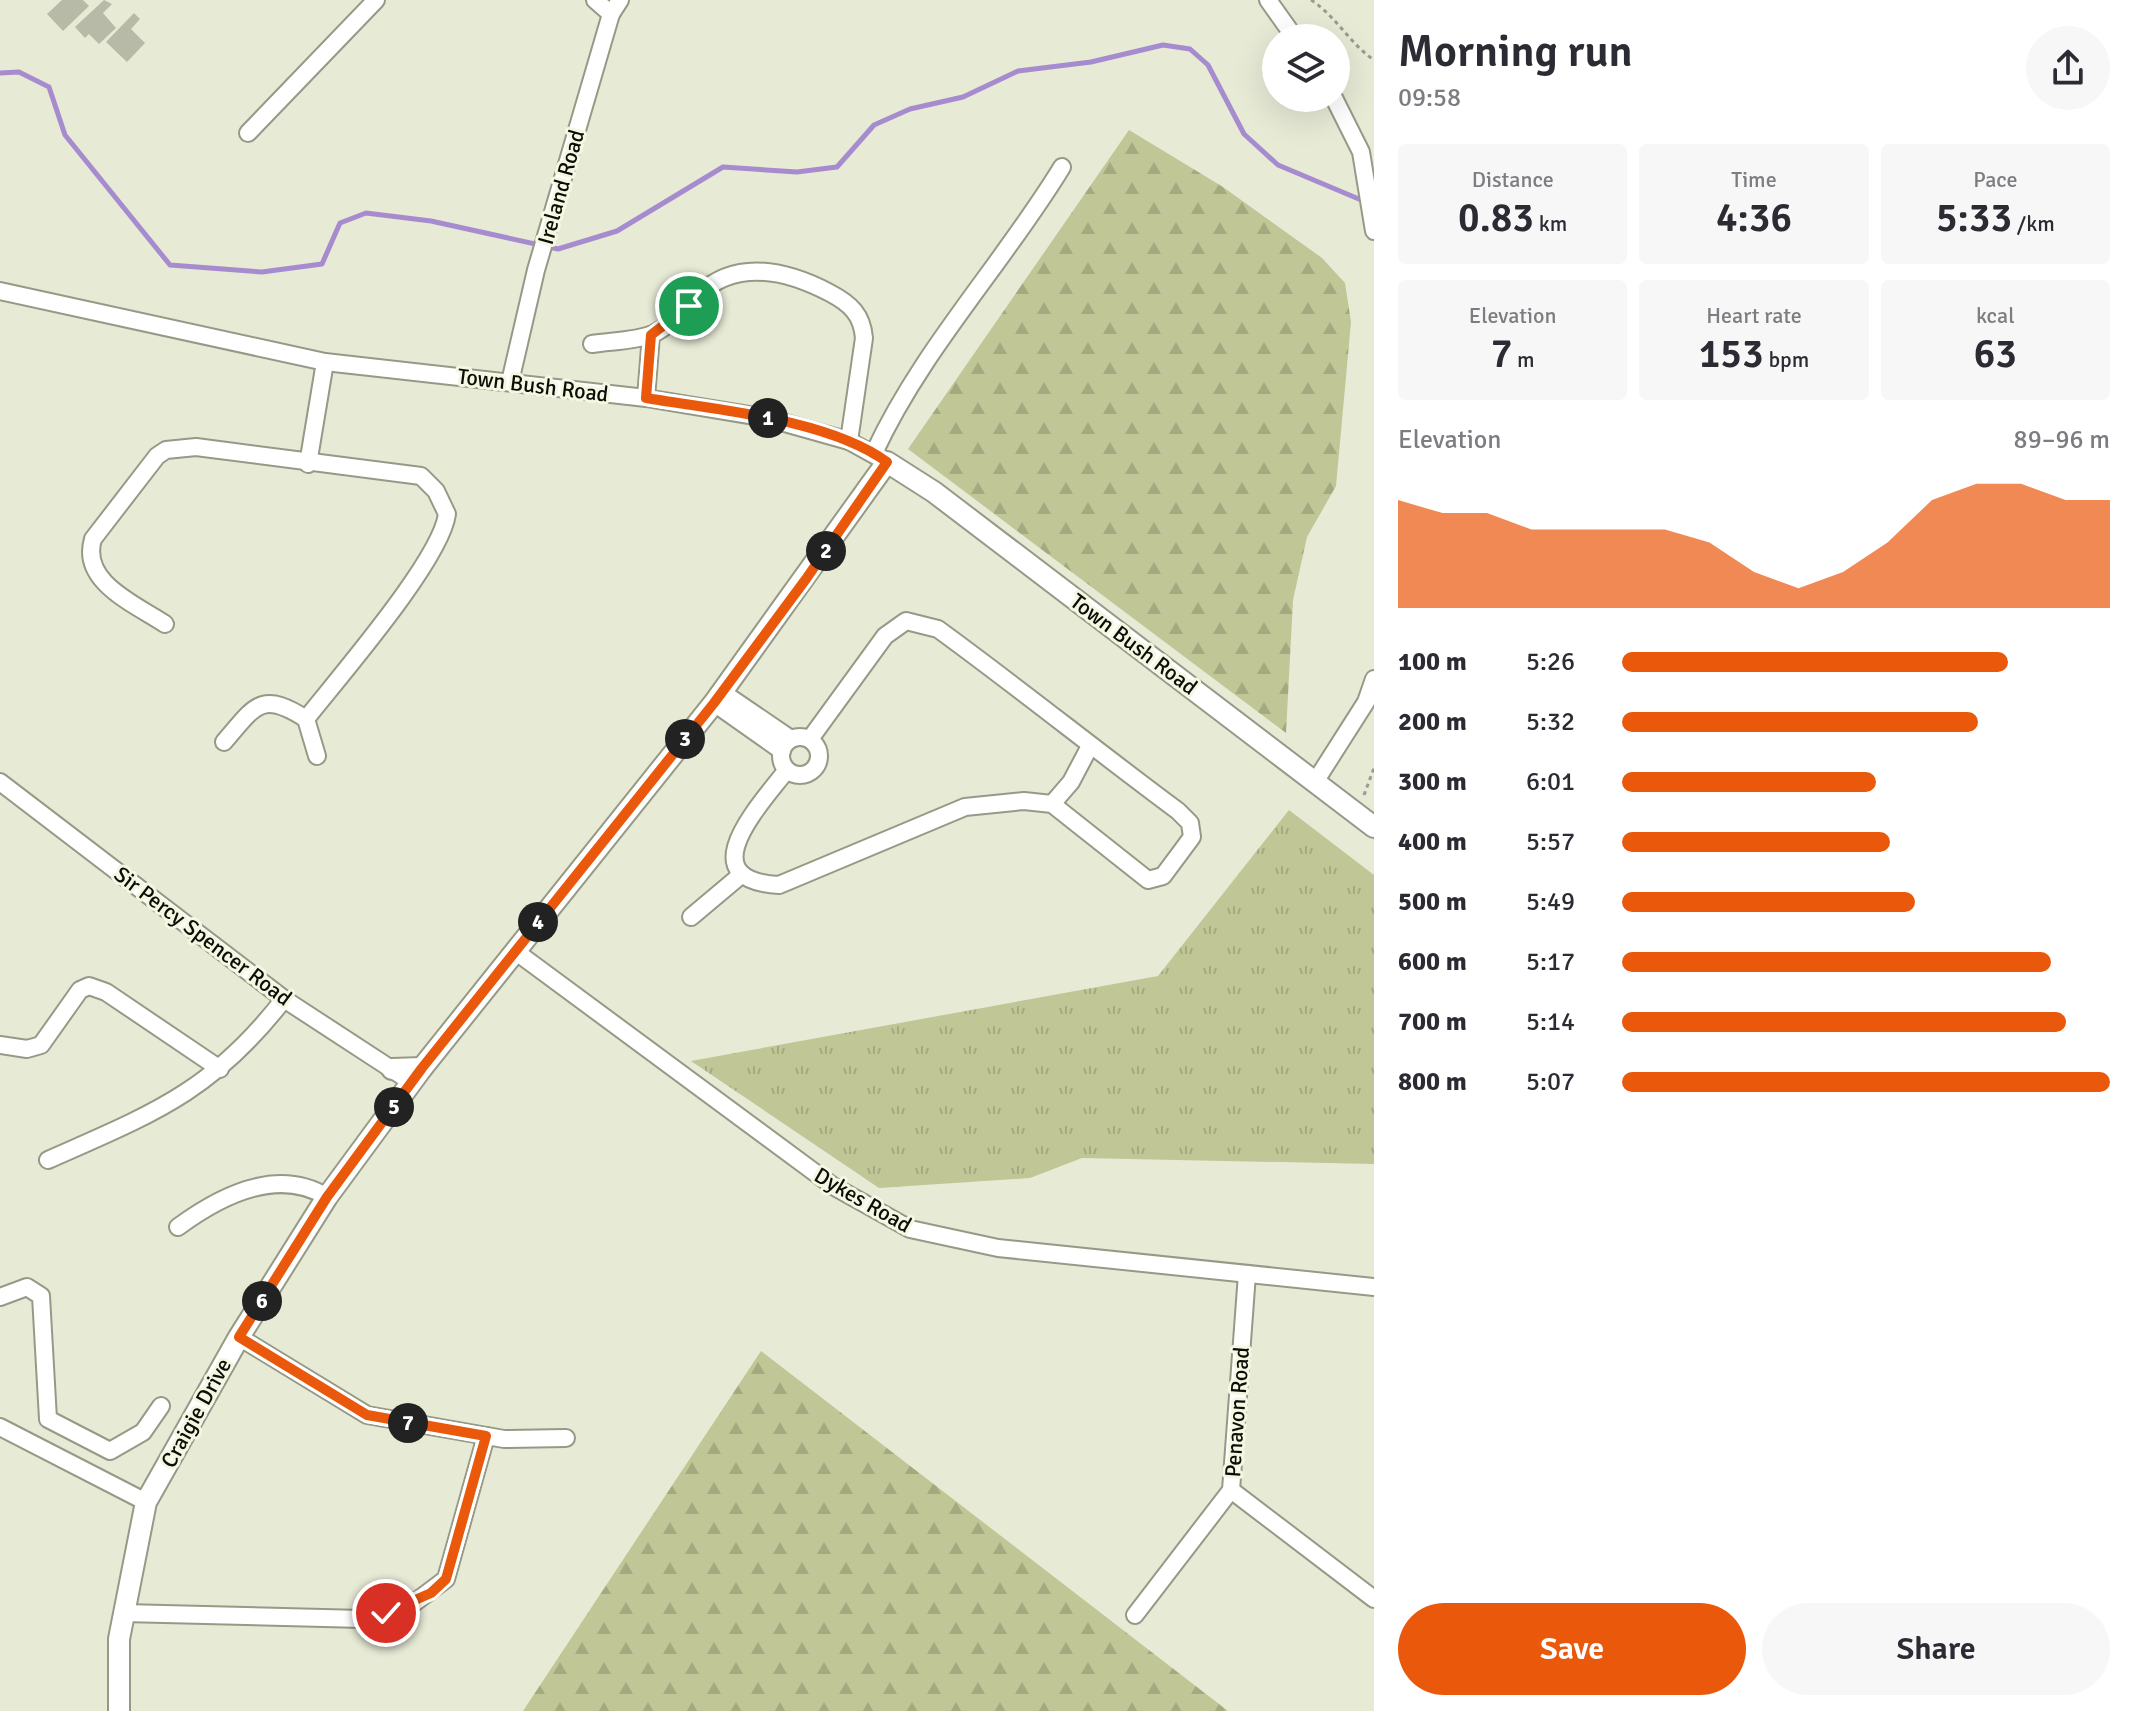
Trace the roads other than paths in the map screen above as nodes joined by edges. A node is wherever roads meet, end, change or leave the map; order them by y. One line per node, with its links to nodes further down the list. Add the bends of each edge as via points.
1 (376, 0): 7 (street)
2 (595, 0): 4 (street, Ireland Road)
3 (1268, 0): 5 (street)
4 (616, 7): 14 (street, Ireland Road, via 536,270)
5 (1285, 24)
6 (1341, 112): 9 (street, via 1361,152)
7 (248, 133)
8 (1062, 167): 17 (street, via 1025,228 907,388)
9 (1374, 231)
10 (0, 291): 13 (street, Town Bush Road)
11 (651, 335): 12 (street); 15 (street); 16 (street, via 710,287 754,270 789,274 837,297 863,323)
12 (592, 344)
13 (325, 362): 14 (street, Town Bush Road); 18 (street)
14 (510, 382): 15 (street, Town Bush Road)
15 (646, 398): 16 (street, Town Bush Road, via 767,418)
16 (849, 441): 17 (street, Town Bush Road)
17 (880, 458): 21 (street, Craigie Drive); 30 (street, Town Bush Road, via 934,492)
18 (308, 464): 19 (street, via 196,447 157,456 89,551 98,578); 22 (street, via 421,476 447,514 440,541)
19 (165, 624)
20 (1374, 679): 30 (street, via 1366,702)
21 (718, 698): 25 (street); 35 (street, Craigie Drive)
22 (306, 719): 24 (street, via 276,702 262,702); 27 (street)
23 (810, 739): 25 (street); 26 (street, via 885,636 906,621 938,629 1058,716); 28 (street, via 819,751 816,769 804,775)
24 (224, 742)
25 (786, 745): 28 (street)
26 (1090, 746): 31 (street); 31 (street, via 1190,823 1187,845 1163,876 1148,880)
27 (317, 756)
28 (786, 771): 33 (street, via 741,832 734,852)
29 (0, 782): 36 (street, Sir Percy Spencer Road)
30 (1315, 782): 32 (street, Town Bush Road)
31 (1052, 804): 33 (street, via 965,807 779,885)
32 (1374, 827)
33 (741, 875): 34 (street)
34 (691, 917)
35 (515, 951): 40 (street, Craigie Drive); 44 (street, Dykes Road, via 833,1186 898,1224 998,1248)
36 (284, 999): 38 (street); 39 (street, Sir Percy Spencer Road)
37 (0, 1045): 38 (street, via 41,1045 80,990 89,986 106,992)
38 (220, 1069): 41 (street, via 170,1106)
39 (392, 1069): 40 (street)
40 (417, 1075): 42 (street, Craigie Drive)
41 (48, 1160)
42 (327, 1197): 43 (street, via 297,1183 235,1193); 47 (street, Craigie Drive)
43 (178, 1227)
44 (1247, 1274): 45 (street, Dykes Road); 54 (street, Penavon Road)
45 (1374, 1287)
46 (0, 1297): 49 (street, via 27,1287 41,1296)
47 (239, 1337): 51 (street, via 367,1415); 55 (street, Craigie Drive)
48 (161, 1406): 49 (street, via 143,1432 110,1451)
49 (48, 1419): 53 (street)
50 (0, 1427): 53 (street)
51 (486, 1436): 52 (street); 57 (street, via 446,1579 414,1603 363,1619)
52 (566, 1438)
53 (37, 1445): 55 (street)
54 (1231, 1490): 56 (street); 58 (street, Penavon Road)
55 (146, 1502): 57 (street, Craigie Drive)
56 (1374, 1599)
57 (123, 1613): 59 (street, Craigie Drive)
58 (1135, 1615)
59 (119, 1711)

